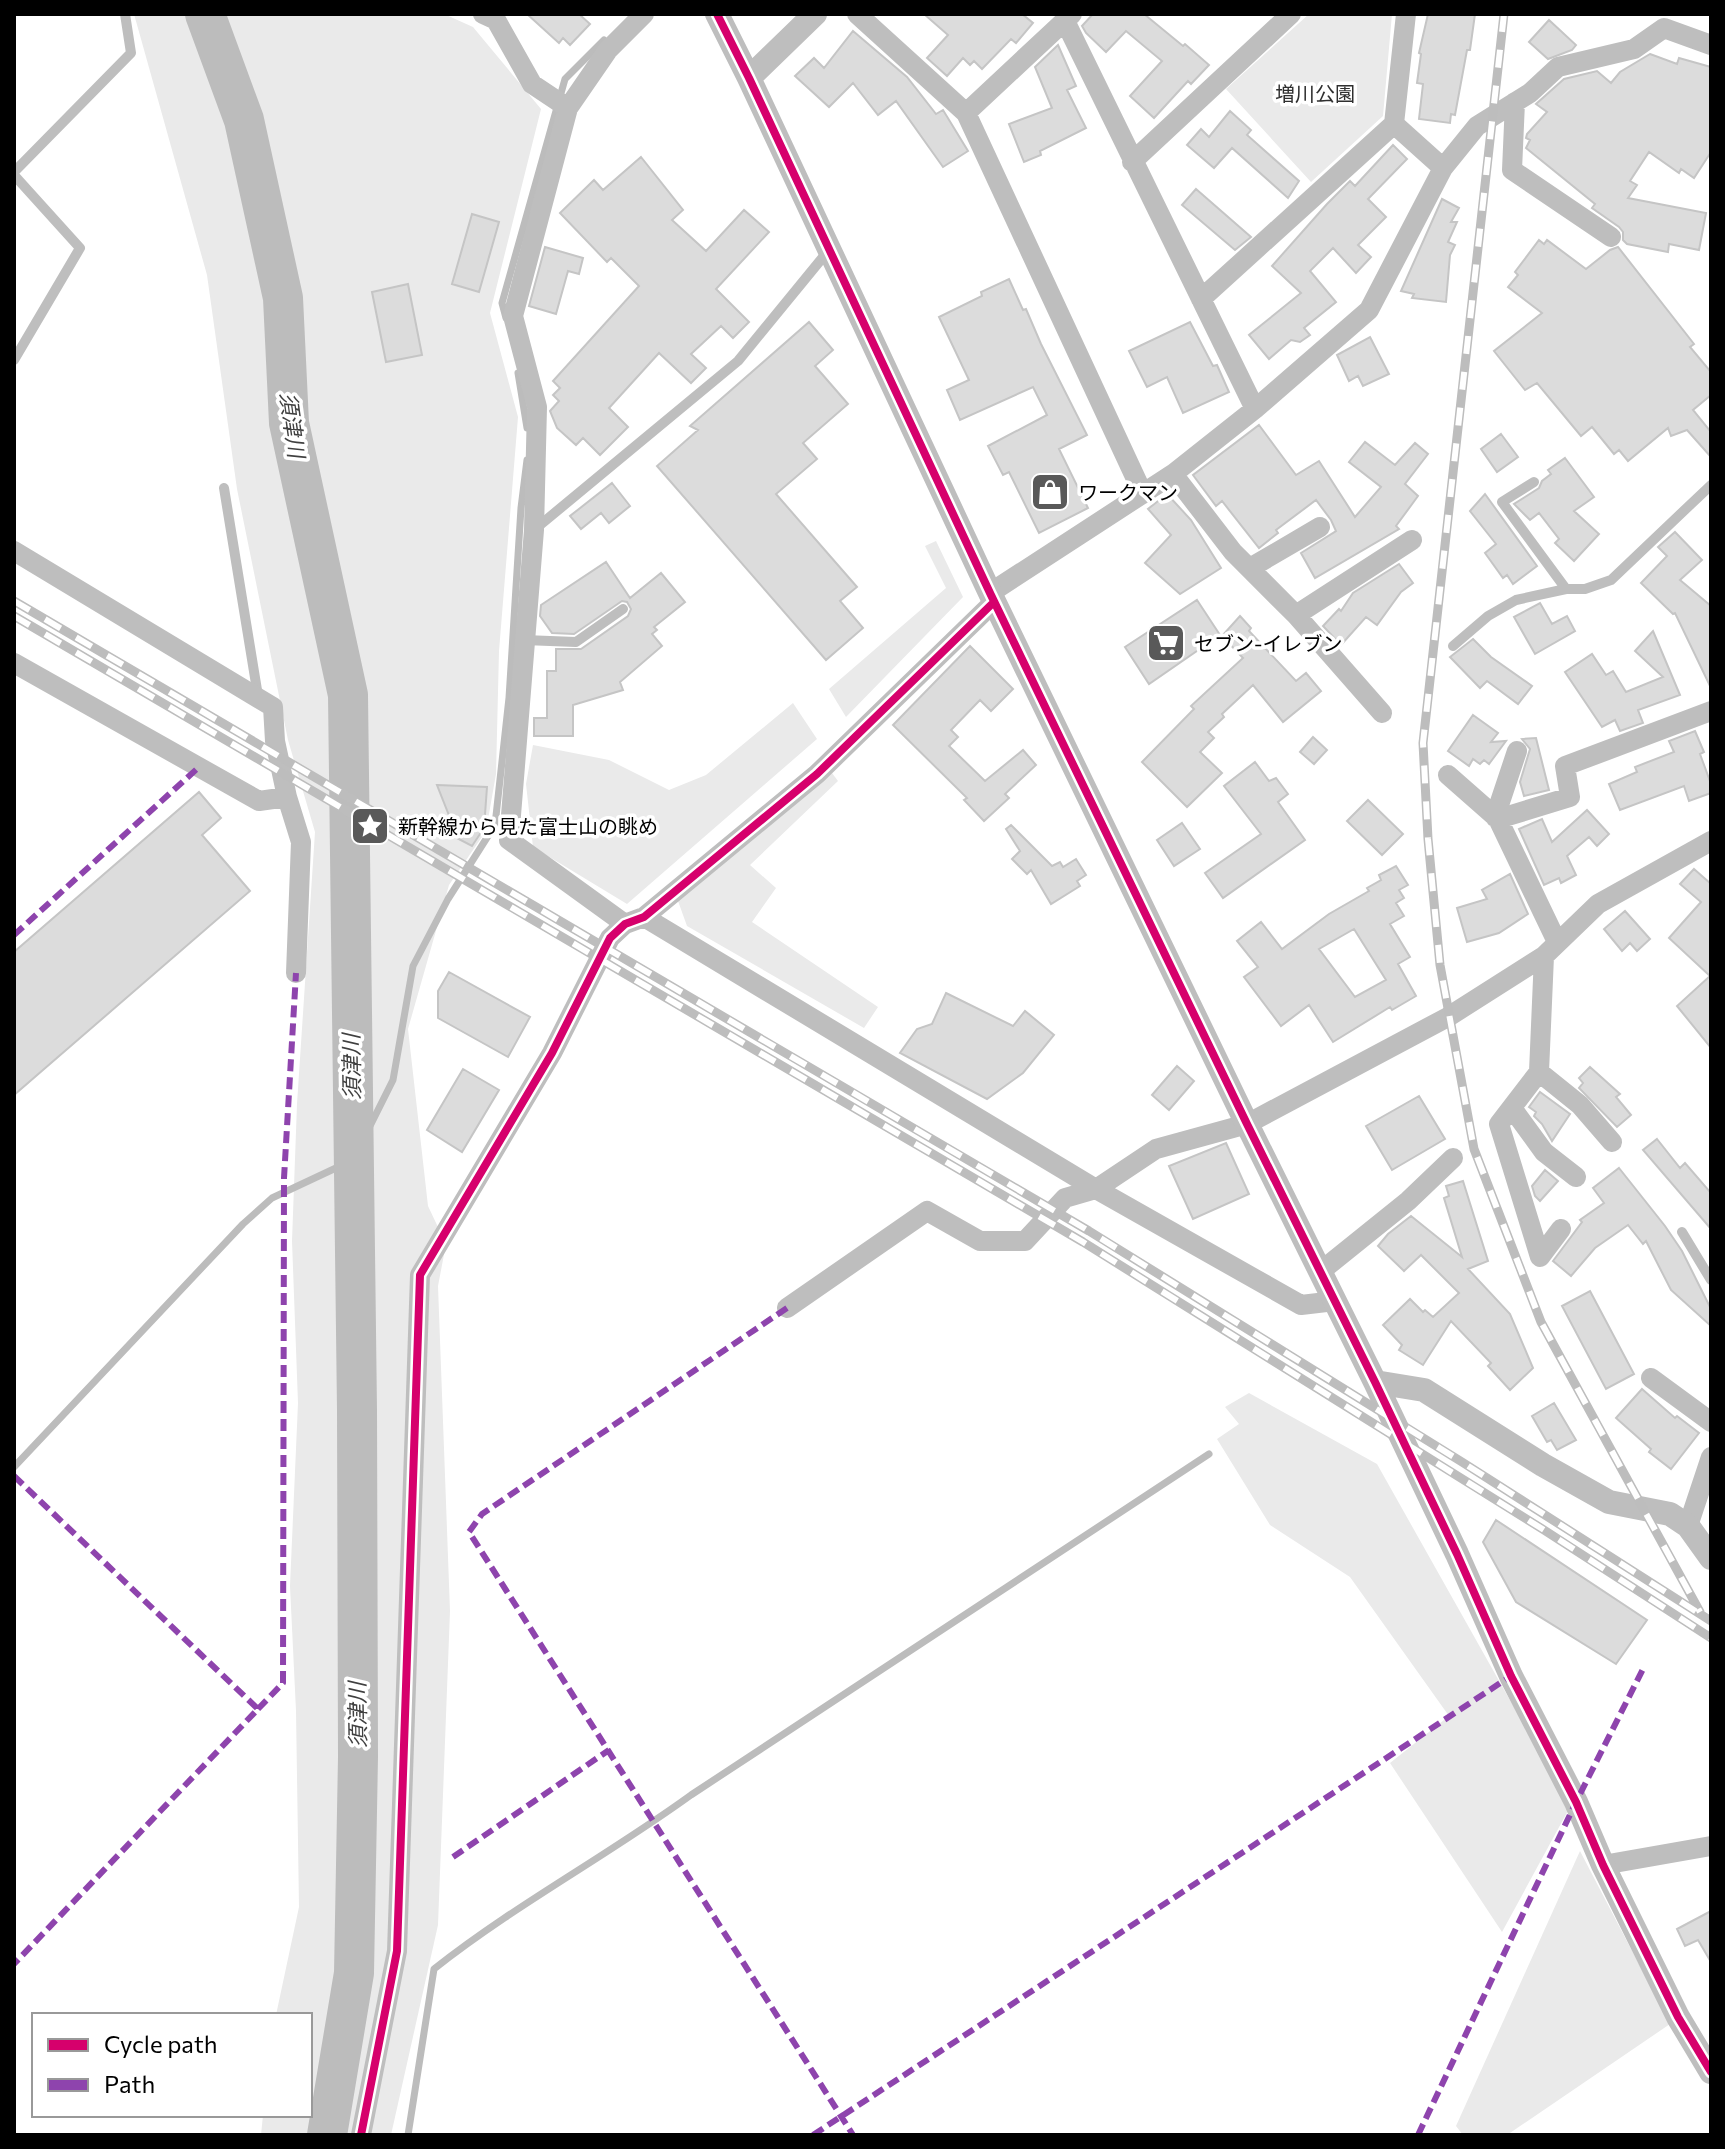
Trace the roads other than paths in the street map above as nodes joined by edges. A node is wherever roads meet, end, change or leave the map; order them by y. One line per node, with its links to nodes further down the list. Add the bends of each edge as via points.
1 (125, 14): 19 (lane, via 131,53)
2 (483, 14): 14 (street, via 496,20 532,84)
3 (644, 14): 14 (street, via 608,50)
4 (717, 14): 12 (street)
5 (815, 14): 12 (street)
6 (857, 14): 15 (street)
7 (1291, 14): 17 (street)
8 (1406, 14): 16 (street)
9 (1068, 18): 15 (street); 17 (street)
10 (1657, 21): 11 (street); 13 (street, via 1634,49 1558,67)
11 (1711, 45)
12 (749, 78): 21 (street)
13 (1515, 102): 18 (street, via 1477,126); 20 (street, via 1512,170)
14 (568, 108): 31 (street, via 513,316 537,407)
15 (966, 113): 29 (street)
16 (1394, 124): 18 (street); 22 (street)
17 (1132, 162): 22 (street)
18 (1443, 168): 24 (street, via 1369,310)
19 (14, 174): 23 (lane, via 80,248)
20 (1611, 237)
21 (829, 250): 31 (lane, via 738,361); 36 (street)
22 (1201, 299): 24 (street)
23 (14, 360)
24 (1255, 409): 25 (street)
25 (1173, 474): 29 (street); 34 (street)
26 (1534, 482): 35 (lane, via 1502,502)
27 (1711, 485): 35 (lane, via 1611,580)
28 (224, 488): 42 (lane)
29 (1143, 494): 36 (street)
30 (1320, 527): 34 (street)
31 (534, 530): 39 (street)
32 (1412, 540): 38 (street)
33 (14, 551): 42 (street)
34 (1250, 568): 38 (street)
35 (1566, 589): 40 (lane, via 1516,600)
36 (992, 598): 50 (street, via 817,774); 55 (street)
37 (623, 609): 39 (lane, via 576,642)
38 (1296, 615): 44 (street)
39 (524, 640): 50 (street, via 509,840)
40 (1453, 646)
41 (14, 663): 47 (street, via 259,801)
42 (258, 696): 47 (street, via 273,707)
43 (1711, 711): 48 (street, via 1565,766 1570,797)
44 (1382, 713)
45 (1517, 751): 48 (street)
46 (1448, 775): 48 (street)
47 (287, 797): 52 (street, via 301,842)
48 (1496, 818): 51 (street)
49 (1711, 841): 51 (street, via 1598,904)
50 (634, 921): 59 (street); 75 (street, via 610,938 552,1053 420,1275 397,1951)
51 (1550, 949): 53 (street); 55 (street, via 1448,1017)
52 (296, 973)
53 (1539, 1072): 54 (street); 56 (street, via 1580,1105)
54 (1512, 1108): 58 (street, via 1544,1152); 60 (street, via 1499,1124 1540,1257)
55 (1247, 1124): 59 (street, via 1156,1149); 62 (street)
56 (1612, 1142)
57 (1453, 1158): 62 (street)
58 (1576, 1177)
59 (1096, 1189): 64 (street, via 1301,1305); 65 (street, via 1065,1198 1025,1241 980,1241 927,1211)
60 (1561, 1229)
61 (1682, 1232): 63 (lane)
62 (1321, 1271): 64 (street)
63 (1711, 1280)
64 (1335, 1301): 67 (street)
65 (787, 1308)
66 (1651, 1378): 68 (street)
67 (1375, 1382): 70 (street, via 1424,1390 1609,1502 1670,1514); 73 (street)
68 (1711, 1422)
69 (1711, 1457): 70 (street)
70 (1688, 1526): 71 (street)
71 (1711, 1558)
72 (1711, 1846): 73 (street)
73 (1603, 1865): 74 (street)
74 (1711, 2072)
75 (361, 2135)

